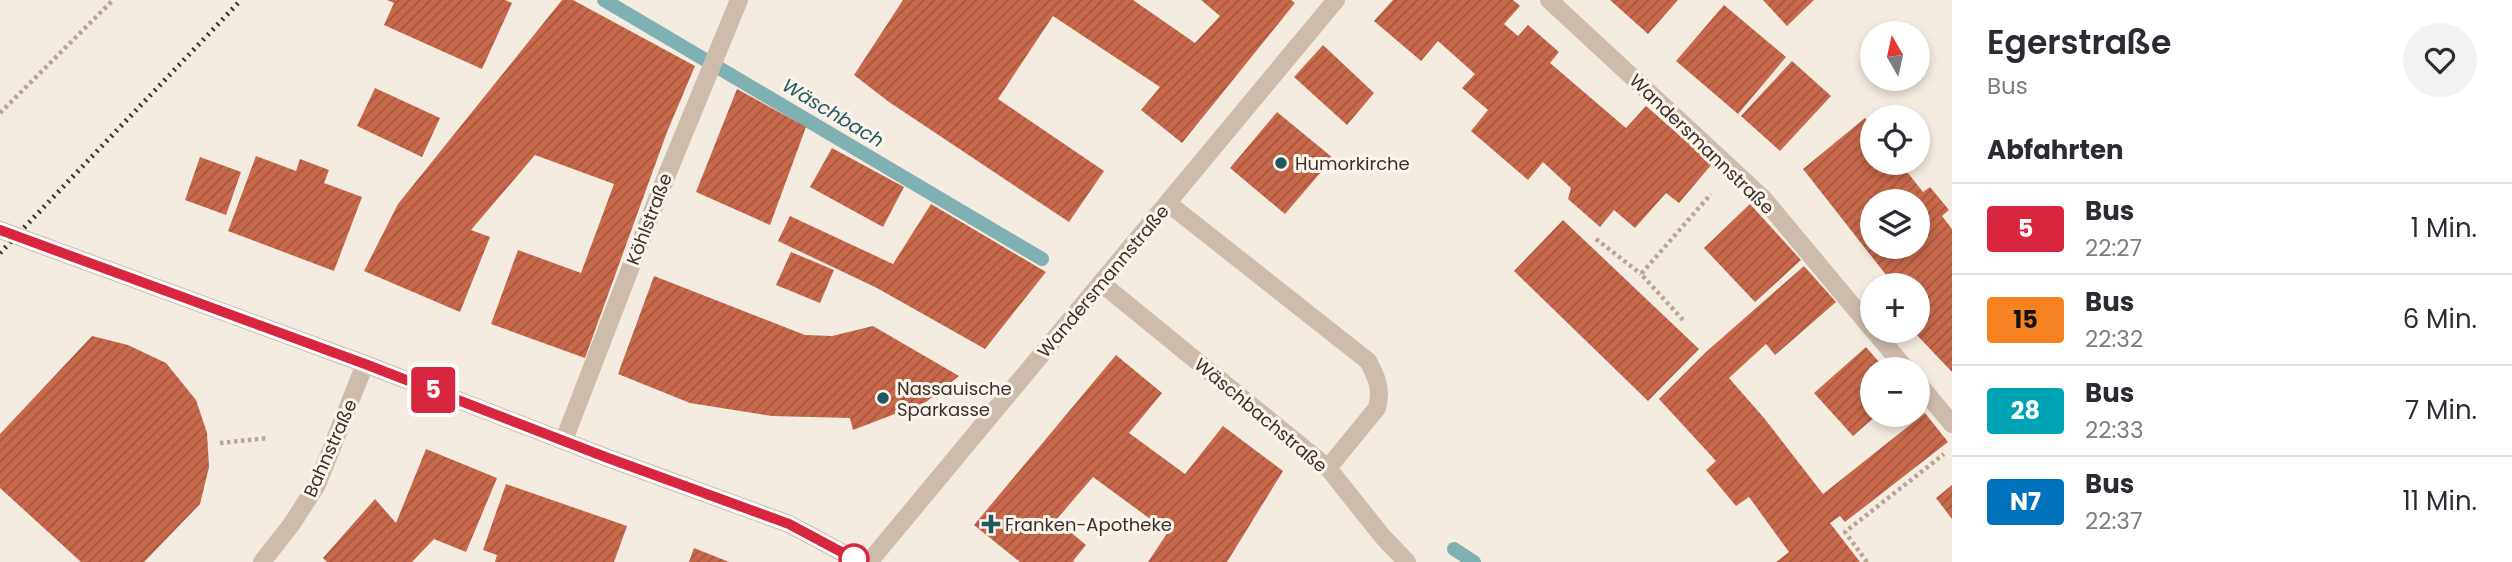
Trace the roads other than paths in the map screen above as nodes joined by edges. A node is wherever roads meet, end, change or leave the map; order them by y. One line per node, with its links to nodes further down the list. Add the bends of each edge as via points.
1 (739, 0): 13 (street, Köhlstraße)
2 (1336, 0): 4 (street, Wandersmannstraße)
3 (1549, 0): 7 (street, Wandersmannstraße, via 1763,198)
4 (1169, 204): 6 (street, Wandersmannstraße); 14 (street, via 1368,361 1378,380 1377,408)
5 (0, 230): 10 (street)
6 (1101, 283): 14 (street, Wäschbachstraße); 17 (street, Wandersmannstraße)
7 (1860, 314)
8 (1884, 343): 9 (street, Wandersmannstraße)
9 (1896, 357)
10 (365, 364): 13 (street); 15 (street, Bahnstraße, via 317,485)
11 (1930, 397): 12 (street)
12 (1952, 424)
13 (564, 440): 16 (street, via 789,524)
14 (1328, 468): 18 (street, Wäschbachstraße)
15 (262, 562)
16 (860, 562)
17 (869, 562)
18 (1407, 562)

